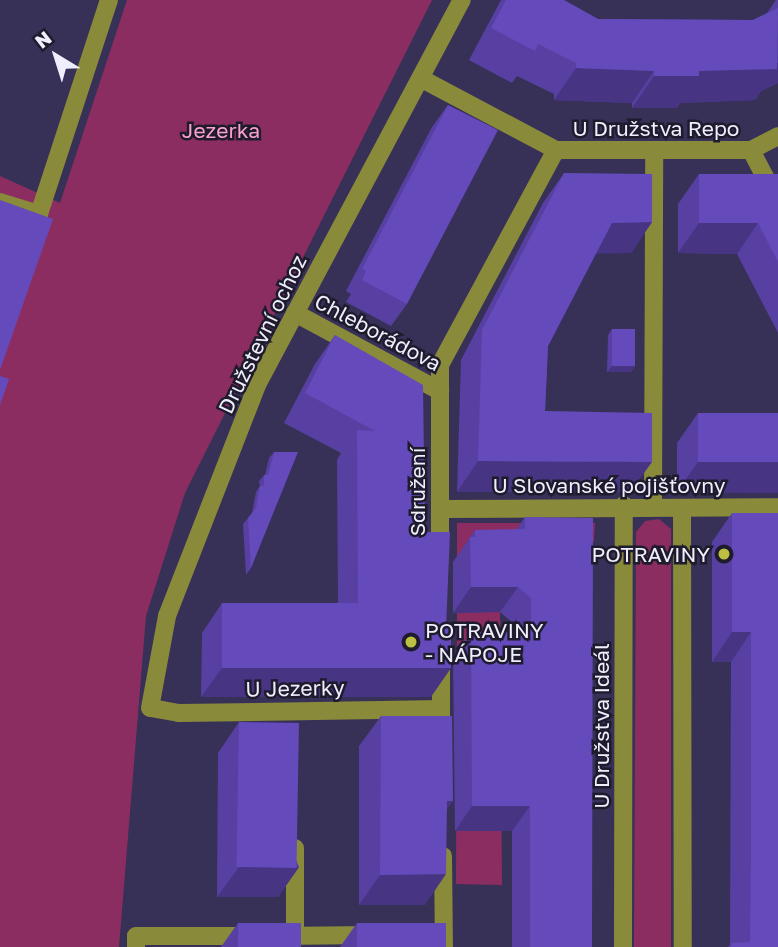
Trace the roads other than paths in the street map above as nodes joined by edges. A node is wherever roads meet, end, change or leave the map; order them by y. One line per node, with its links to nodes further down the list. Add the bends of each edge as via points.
1 (109, 0): 8 (street, via 39,214)
2 (462, 0): 3 (street, Družstevní ochoz)
3 (422, 79): 5 (street, U Družstva Repo); 10 (street, Družstevní ochoz)
4 (778, 136): 6 (street, U Družstva Repo)
5 (556, 150): 7 (street, U Družstva Repo); 11 (street, Sdružení, via 440,365)
6 (751, 150): 7 (street, U Družstva Repo); 9 (street)
7 (654, 152): 13 (street)
8 (0, 202)
9 (778, 202)
10 (295, 313): 11 (street, Chleborádova); 19 (street, Družstevní ochoz, via 257,384 167,616)
11 (440, 391): 16 (street, Sdružení)
12 (624, 505): 13 (street, U Slovanské pojišťovny); 16 (street, U Slovanské pojišťovny); 28 (street, U Družstva Ideál)
13 (653, 506): 14 (street, U Slovanské pojišťovny)
14 (682, 508): 15 (street, U Slovanské pojišťovny); 29 (street)
15 (778, 508)
16 (440, 509): 17 (street, Sdružení)
17 (440, 576)
18 (440, 642): 20 (street)
19 (150, 708): 20 (street, U Jezerky, via 295,719)
20 (441, 709): 21 (street)
21 (441, 736)
22 (295, 832): 25 (street)
23 (442, 842): 26 (street)
24 (387, 935): 25 (street)
25 (295, 936): 27 (street)
26 (438, 939)
27 (136, 942)
28 (623, 947)
29 (683, 947)

